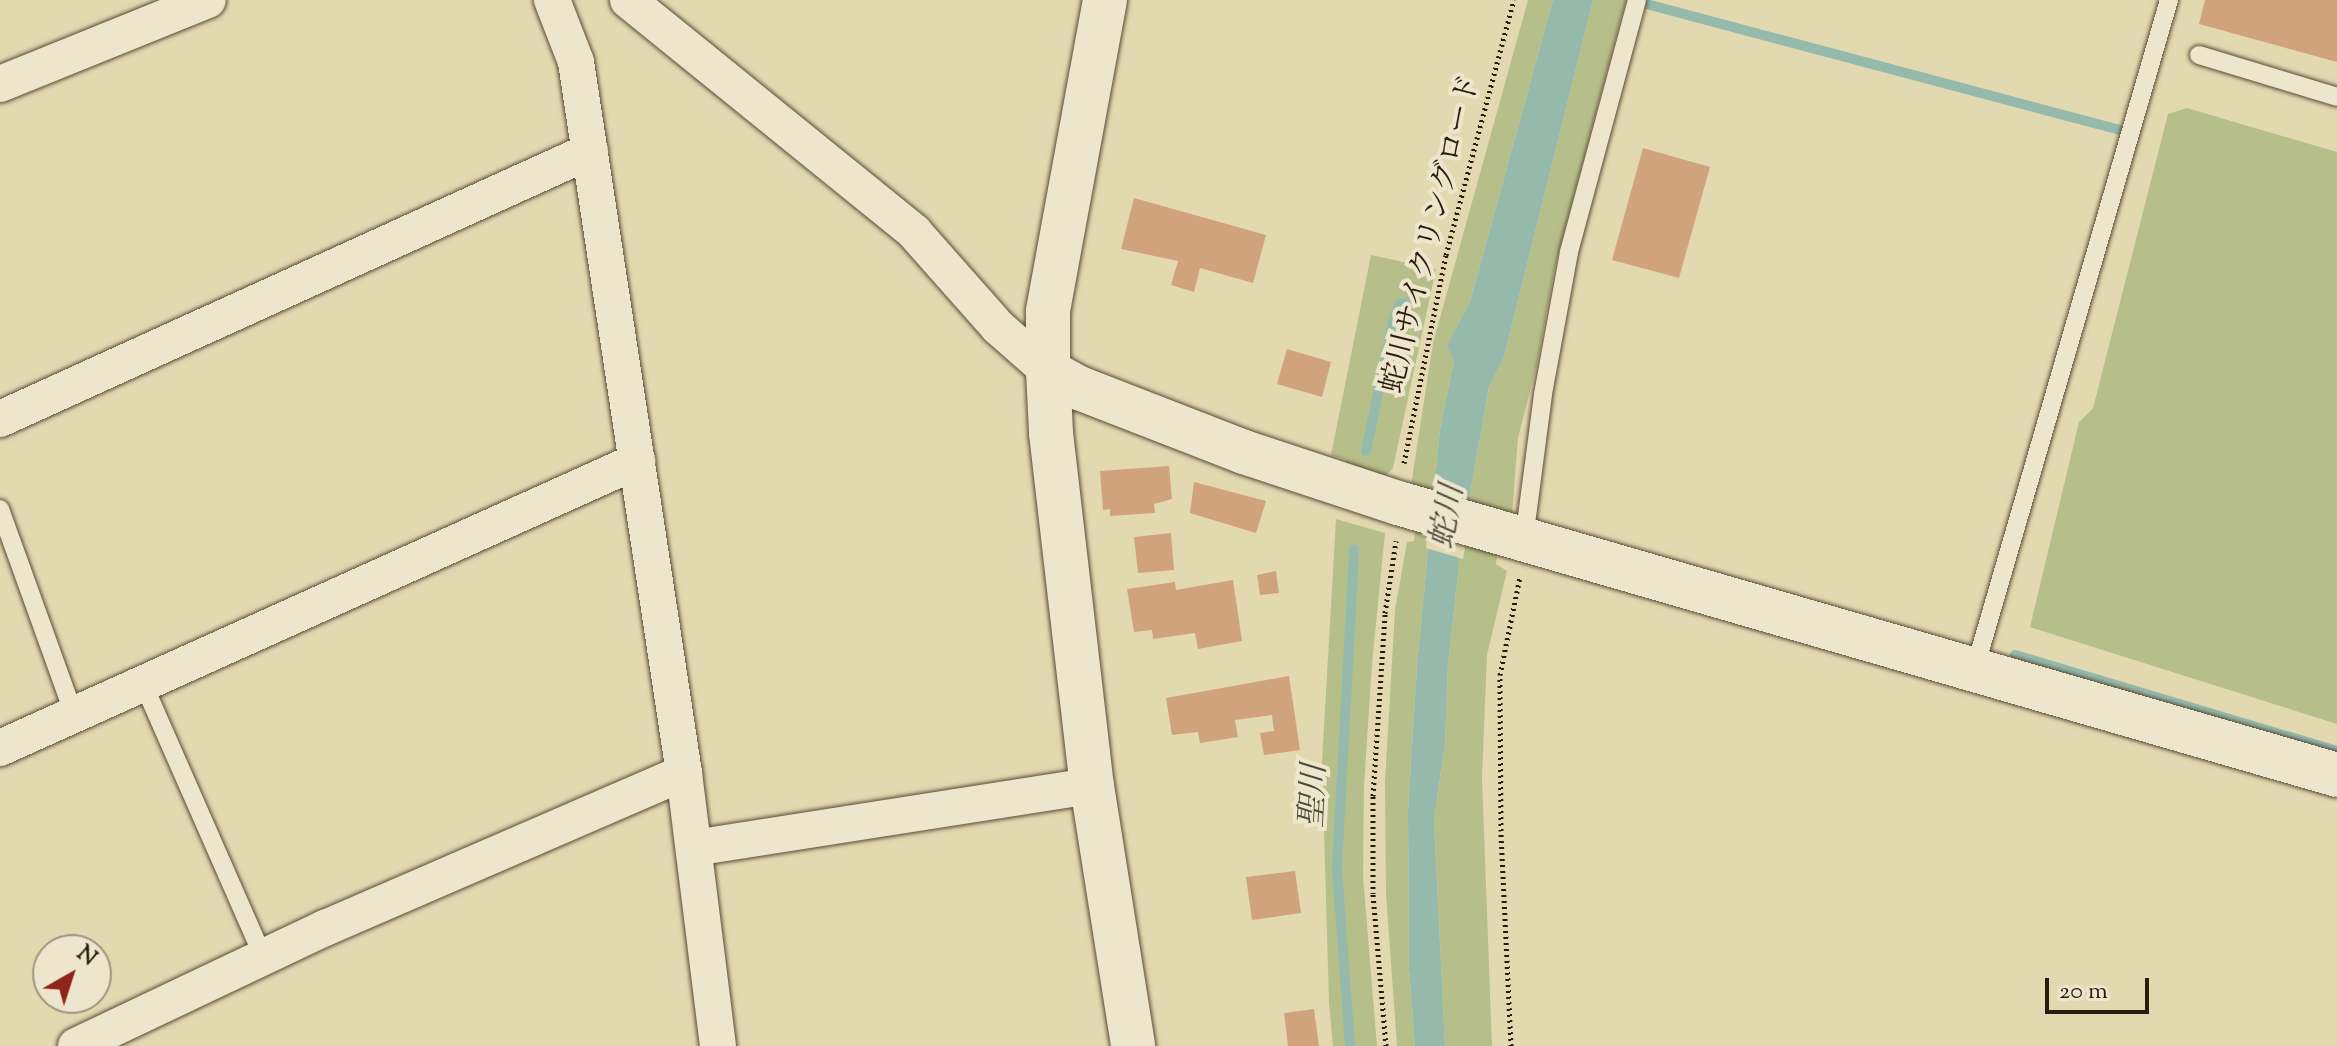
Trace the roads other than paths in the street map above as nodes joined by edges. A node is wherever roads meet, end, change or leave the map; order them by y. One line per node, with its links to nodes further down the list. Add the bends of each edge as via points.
1 (208, 0): 8 (street)
2 (552, 0): 10 (street, via 576,62)
3 (628, 0): 11 (street, via 914,232 998,327)
4 (1105, 0): 11 (street, via 1048,312)
5 (1637, 0): 15 (lane, via 1569,252)
6 (2169, 0): 16 (lane)
7 (2199, 55): 9 (lane)
8 (0, 84)
9 (2337, 97)
10 (590, 151): 12 (street); 13 (street)
11 (1048, 371): 15 (street, via 1244,452); 22 (street)
12 (0, 419)
13 (637, 461): 17 (street); 21 (street)
14 (0, 509): 18 (lane)
15 (1517, 537): 16 (street)
16 (1975, 668): 20 (street)
17 (143, 683): 18 (street); 24 (lane)
18 (74, 714): 19 (street)
19 (0, 748)
20 (2336, 772)
21 (684, 773): 23 (street); 24 (street)
22 (1092, 786): 23 (street); 27 (street)
23 (694, 848): 26 (street)
24 (263, 957): 25 (street)
25 (76, 1046)
26 (718, 1046)
27 (1133, 1046)

